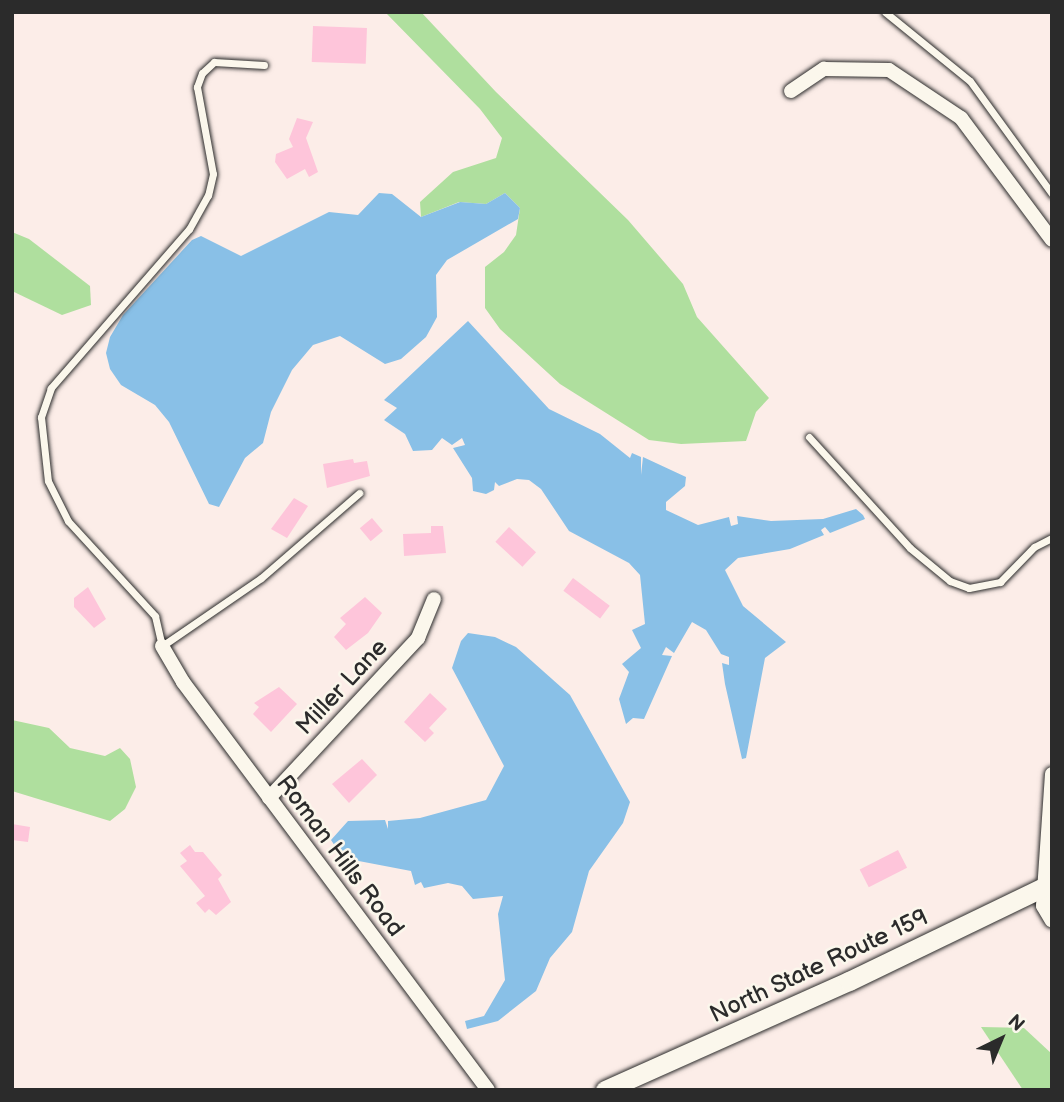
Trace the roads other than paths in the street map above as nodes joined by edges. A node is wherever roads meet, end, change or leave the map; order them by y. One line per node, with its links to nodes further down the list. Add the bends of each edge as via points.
1 (885, 12): 4 (lane, via 970,81)
2 (264, 65): 10 (lane, via 214,62 202,73 197,87 213,174 208,195 189,229 67,365 51,388 40,417 48,481 68,521 155,616)
3 (791, 91): 5 (street, via 824,69 889,70 961,118)
4 (1052, 194)
5 (1052, 240)
6 (809, 437): 8 (lane, via 910,548 950,581 969,588 1000,582 1034,547)
7 (359, 493): 10 (lane, via 261,578)
8 (1052, 538)
9 (434, 599): 12 (street, Miller Lane, via 418,638)
10 (162, 646): 12 (street, Roman Hills Road, via 183,682)
11 (1052, 774): 13 (street)
12 (269, 798): 15 (street, Roman Hills Road)
13 (1047, 885): 14 (street, via 1043,906); 16 (main road, North State Route 159)
14 (1052, 921)
15 (488, 1090)
16 (605, 1090)

